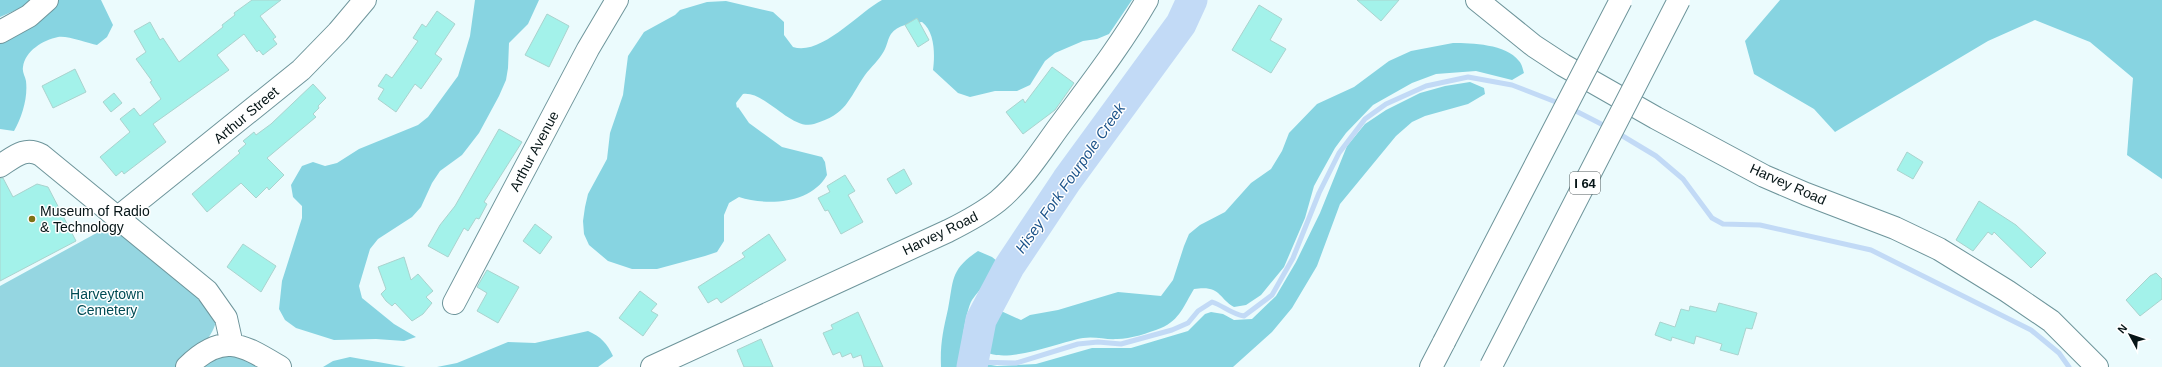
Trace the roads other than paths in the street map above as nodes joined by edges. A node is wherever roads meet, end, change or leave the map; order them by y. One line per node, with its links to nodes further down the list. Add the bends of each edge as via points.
1 (47, 0): 8 (main road, via 30,16)
2 (365, 0): 10 (main road, Arthur Street, via 301,70)
3 (617, 0): 11 (main road, Arthur Avenue, via 588,49)
4 (1147, 0): 16 (main road, Harvey Road, via 1097,76 1022,177 998,201 948,231)
5 (1477, 0): 18 (main road, Harvey Road, via 1534,46 1557,61 1764,176 1896,228 1939,249 2039,312)
6 (1621, 0): 17 (main road, bridge)
7 (1679, 0): 13 (main road, I 64, bridge)
8 (0, 32)
9 (0, 166): 10 (main road, via 22,152 35,152)
10 (117, 218): 12 (main road, via 207,291 226,318)
11 (454, 303)
12 (232, 345): 14 (main road, via 211,349); 15 (main road, via 249,349)
13 (1491, 366)
14 (187, 367)
15 (280, 367)
16 (652, 367)
17 (1431, 367)
18 (2097, 367)

